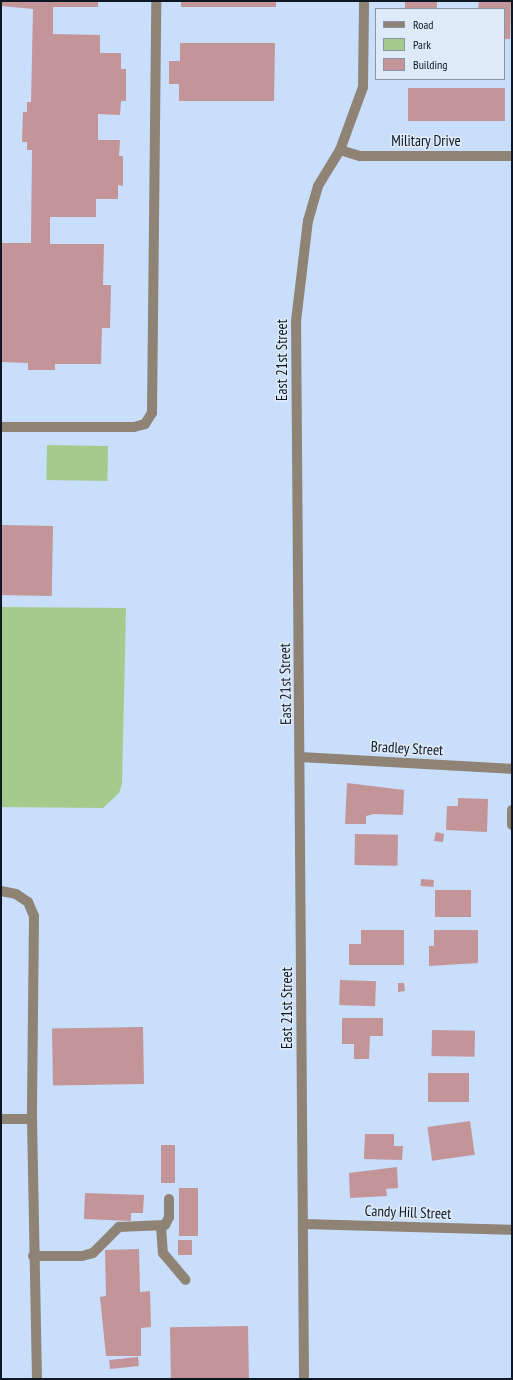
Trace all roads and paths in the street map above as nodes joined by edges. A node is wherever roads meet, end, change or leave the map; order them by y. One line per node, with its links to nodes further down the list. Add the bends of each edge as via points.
1 (156, 1): 5 (street, via 152,413 145,424 134,427)
2 (364, 1): 3 (street, East 21st Street, via 363,87)
3 (340, 150): 4 (street, Military Drive, via 360,156); 6 (street, East 21st Street, via 318,186 308,221 296,321)
4 (512, 156)
5 (1, 427)
6 (300, 757): 7 (street, Bradley Street); 14 (street, East 21st Street)
7 (512, 769)
8 (512, 810): 9 (street)
9 (512, 826)
10 (1, 891): 12 (street, via 16,894 28,902 34,916)
11 (1, 1119): 12 (street)
12 (32, 1119): 17 (street)
13 (169, 1199): 15 (street, via 169,1217)
14 (303, 1224): 16 (street, Candy Hill Street); 20 (street, East 21st Street)
15 (161, 1226): 17 (street, via 119,1227 93,1253 82,1256); 18 (street, via 163,1253)
16 (512, 1230)
17 (33, 1256): 19 (street)
18 (186, 1280)
19 (36, 1379)
20 (304, 1379)

